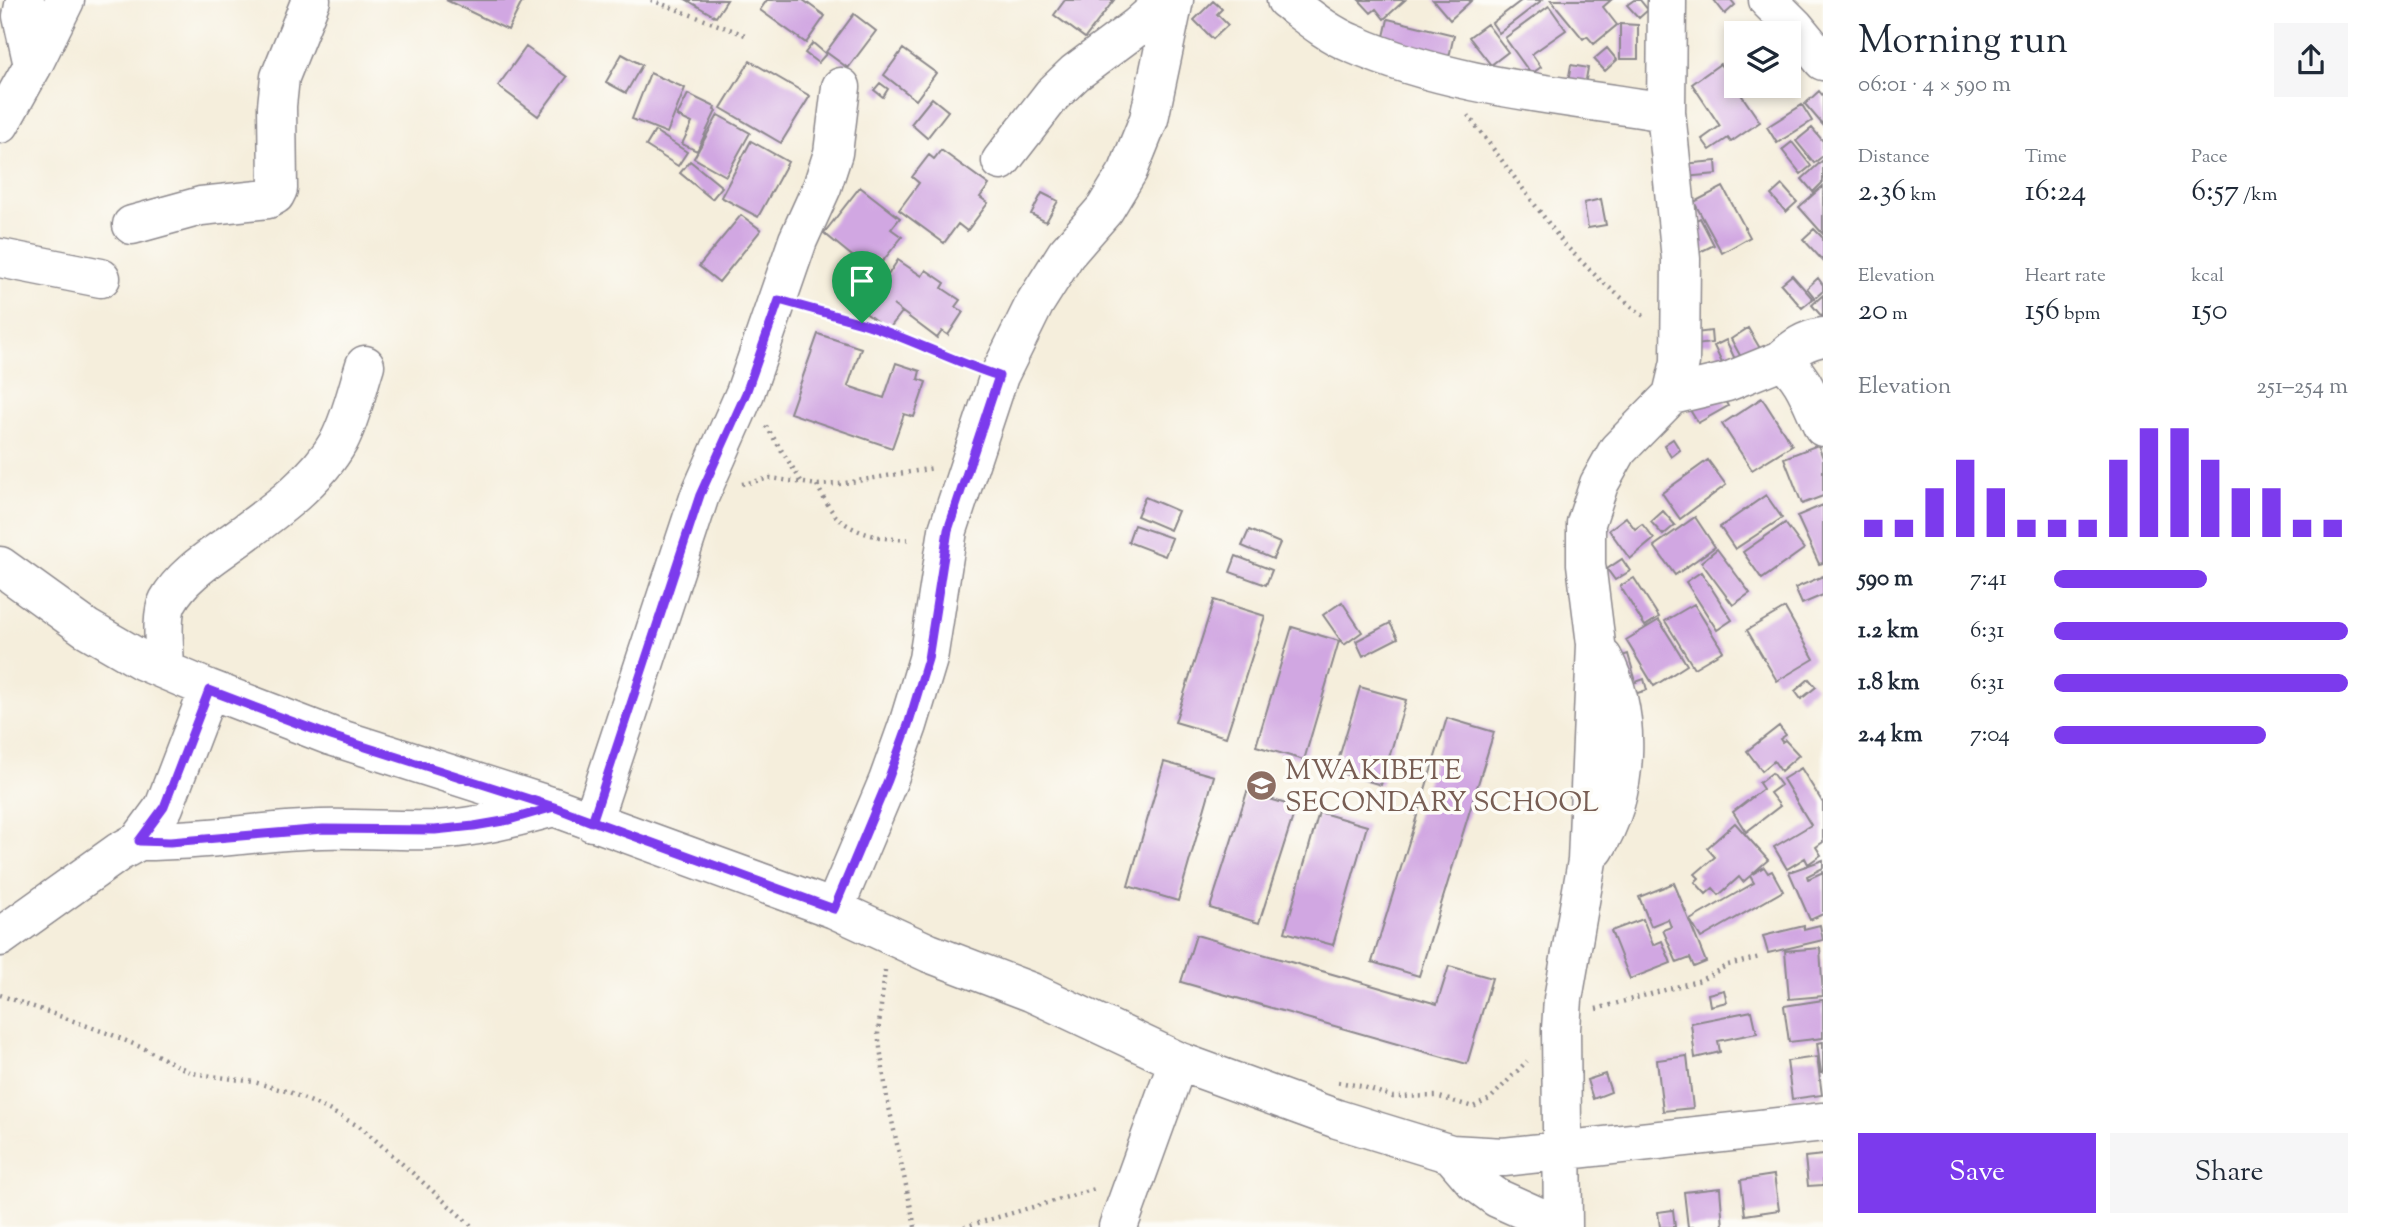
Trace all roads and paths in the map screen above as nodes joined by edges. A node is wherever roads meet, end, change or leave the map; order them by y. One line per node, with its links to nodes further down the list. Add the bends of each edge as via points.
1 (25, 0): 12 (street, via 22,16)
2 (65, 0): 12 (street)
3 (311, 0): 18 (street, via 281,77 275,195 201,206)
4 (651, 0): 10 (path)
5 (1167, 0): 17 (street, via 1052,95)
6 (1174, 0): 25 (street, via 1149,119 1128,171 1035,303)
7 (1286, 0): 13 (street, via 1351,44)
8 (1667, 0): 15 (street)
9 (1768, 0): 11 (street)
10 (748, 36)
11 (1823, 61)
12 (33, 65): 16 (street)
13 (1434, 74): 15 (street); 26 (path, via 1564,244 1660,333)
14 (841, 87): 21 (street, via 834,153)
15 (1666, 112): 26 (street, via 1681,259)
16 (0, 124)
17 (1001, 162)
18 (132, 225)
19 (0, 258): 20 (street)
20 (101, 278)
21 (779, 300): 25 (path, via 903,336); 27 (street)
22 (1823, 337): 23 (street, via 1796,346)
23 (1781, 360): 26 (street, via 1727,382); 28 (street, via 1797,374)
24 (365, 365): 35 (street, via 340,439 327,460 257,524 191,574 167,603)
25 (999, 376): 29 (street)
26 (1676, 379): 45 (street, via 1618,450 1586,523 1596,644 1587,861)
27 (746, 393): 30 (path); 32 (street)
28 (1823, 427)
29 (973, 451): 31 (path, via 927,470); 33 (street)
30 (803, 484): 31 (path); 32 (path, via 771,478)
31 (817, 485): 33 (path, via 842,522 858,530 899,540)
32 (700, 495): 38 (street)
33 (948, 530): 40 (street, via 920,686 888,780)
34 (0, 565): 35 (street, via 86,628)
35 (165, 670): 36 (street)
36 (209, 690): 37 (street, via 331,736); 39 (street, via 164,807)
37 (554, 807): 38 (street); 39 (street, via 509,820 448,829 323,829)
38 (592, 822): 40 (street)
39 (139, 841): 42 (street)
40 (834, 909): 41 (street)
41 (889, 934): 46 (street, via 1031,992); 53 (path, via 878,1033)
42 (0, 937)
43 (1760, 957): 45 (path)
44 (0, 995): 52 (path, via 110,1034 192,1073 254,1082 324,1108 362,1128)
45 (1561, 1024): 47 (path, via 1490,1099 1473,1107 1436,1096 1393,1097); 49 (street)
46 (1178, 1061): 50 (street, via 1336,1119); 51 (street)
47 (1332, 1081)
48 (1823, 1122): 49 (street)
49 (1563, 1151): 50 (street, via 1504,1157); 56 (street)
50 (1451, 1154): 56 (street, via 1475,1182 1497,1198)
51 (1139, 1167): 54 (path, via 1095,1189); 55 (street)
52 (473, 1227)
53 (915, 1227)
54 (964, 1227)
55 (1118, 1227)
56 (1562, 1227)

